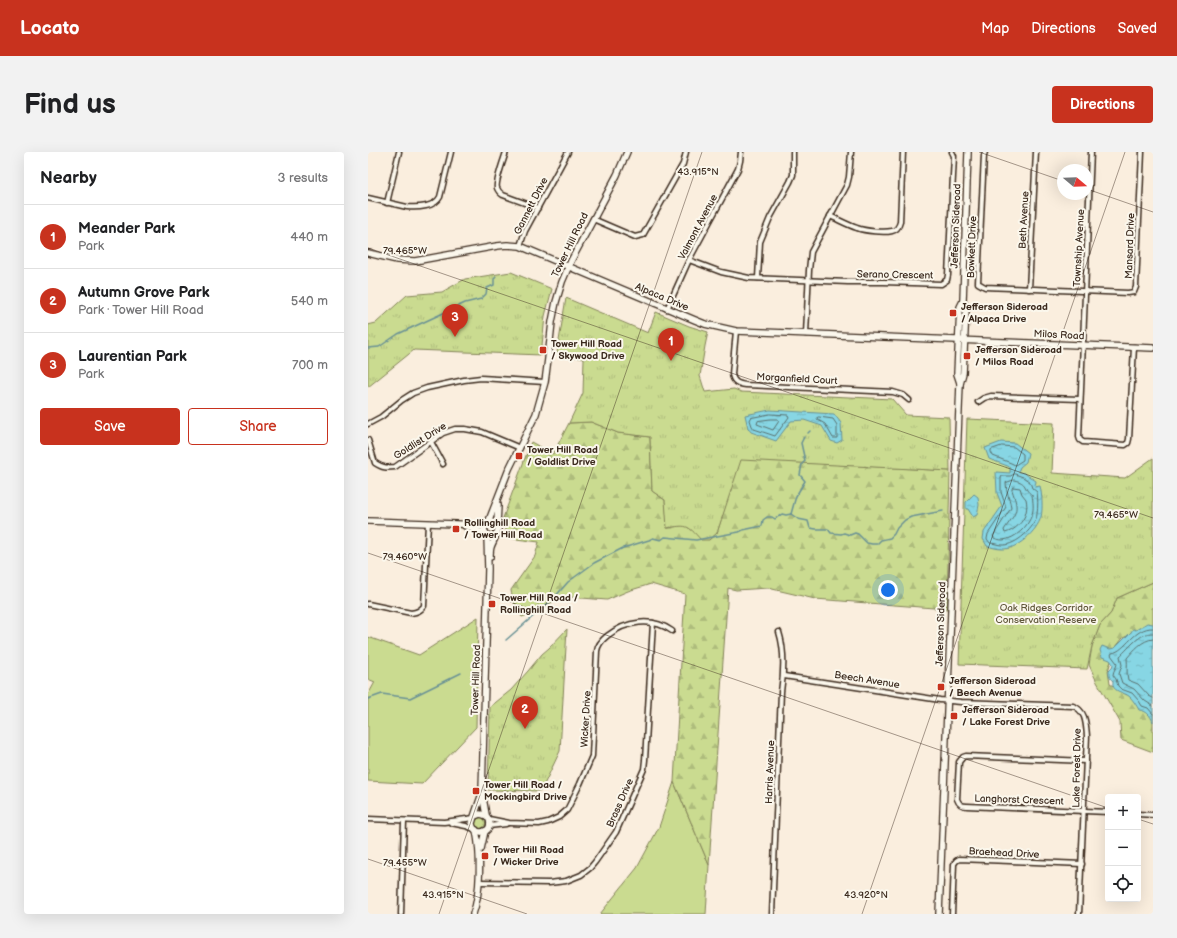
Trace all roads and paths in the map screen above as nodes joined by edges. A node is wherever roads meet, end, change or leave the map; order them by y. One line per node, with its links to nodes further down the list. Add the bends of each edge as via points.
1 (399, 152): 18 (street)
2 (451, 152): 18 (street, via 438,201 414,208)
3 (506, 152): 19 (street, via 496,184 498,190 503,195)
4 (568, 152): 19 (street, Gannett Drive)
5 (627, 152): 21 (street, Tower Hill Road)
6 (686, 152): 21 (street, via 683,164 643,235 635,237)
7 (741, 152): 24 (street, Valmont Avenue, via 738,169)
8 (793, 152): 26 (street, via 793,174 760,242)
9 (851, 152): 20 (street, via 849,178)
10 (903, 152): 20 (street, via 900,222 897,228 887,232 862,230)
11 (952, 152): 27 (street, Serano Crescent, via 954,156 948,275 944,283)
12 (968, 152): 30 (street, Jefferson Sideroad)
13 (985, 152): 28 (street, Bowkett Drive, via 978,283 985,287)
14 (1036, 152): 28 (street, Beth Avenue)
15 (1090, 152): 29 (street, Township Avenue)
16 (1142, 152): 29 (street, Mansard Drive, via 1136,290 1128,293)
17 (368, 198): 18 (street)
18 (387, 202)
19 (538, 208): 22 (street, Gannett Drive)
20 (830, 216): 27 (street, via 811,252)
21 (593, 219): 25 (street, Tower Hill Road)
22 (520, 246): 23 (street, Alpaca Drive, via 497,246 415,261 397,260); 25 (street, Alpaca Drive)
23 (368, 253)
24 (689, 260): 26 (street, via 721,272); 31 (street, Valmont Avenue)
25 (568, 266): 31 (street, Alpaca Drive); 39 (street, Tower Hill Road, via 554,312)
26 (758, 278): 27 (street)
27 (809, 280): 33 (street)
28 (1029, 289): 29 (street, Bowkett Drive)
29 (1085, 292): 36 (street, Township Avenue)
30 (963, 301): 34 (street, Jefferson Sideroad, via 960,308); 35 (street, Jefferson Sideroad, via 966,309)
31 (667, 309): 32 (street, Alpaca Drive, via 705,324)
32 (736, 330): 33 (street, Alpaca Drive); 42 (street, Morganfield Court, via 732,374 738,384 893,392)
33 (806, 334): 34 (street, Alpaca Drive)
34 (958, 340): 35 (street, Milos Road); 40 (street, Jefferson Sideroad, via 956,374)
35 (965, 340): 36 (street, Milos Road); 40 (street, Jefferson Sideroad, via 964,373)
36 (1083, 345): 37 (street, Milos Road); 41 (street, Township Avenue)
37 (1134, 347): 38 (street, Milos Road); 41 (street, Township Avenue, via 1128,443 1087,443 1080,440)
38 (1153, 348)
39 (545, 382): 44 (street, via 481,378 427,388 413,393); 47 (street, Tower Hill Road, via 536,414)
40 (960, 384): 63 (street, Jefferson Sideroad)
41 (1080, 399): 43 (street, via 991,396)
42 (909, 400)
43 (978, 402)
44 (368, 424)
45 (368, 440): 46 (street, Goldlist Drive, via 376,463 383,468 395,466)
46 (431, 442): 47 (street, Goldlist Drive, via 443,433 465,429 482,432); 48 (street)
47 (520, 448): 49 (street, Tower Hill Road)
48 (443, 464)
49 (502, 487): 53 (street, Tower Hill Road); 54 (street, Tower Hill Road)
50 (368, 521): 51 (street)
51 (428, 523): 52 (street); 58 (street, via 424,606 421,610 411,613)
52 (459, 524): 53 (street); 55 (street)
53 (487, 524): 54 (street); 55 (street, via 484,529)
54 (496, 524): 56 (street, via 499,528)
55 (486, 534): 56 (street, via 491,537); 57 (street, Tower Hill Road)
56 (496, 535): 57 (street, Tower Hill Road, via 491,546)
57 (488, 569): 65 (street, Tower Hill Road)
58 (368, 604)
59 (653, 623): 60 (street, Wicker Drive); 75 (street, Wicker Drive, via 640,622 621,627 598,645 592,756 567,810 548,822); 80 (street, Brass Drive, via 644,769 612,838 590,868 566,881)
60 (672, 631)
61 (779, 632): 62 (street, Harris Avenue)
62 (784, 676): 63 (street, Beech Avenue); 83 (street, Harris Avenue, via 781,692)
63 (947, 700): 64 (street, Lake Forest Drive, via 1077,707 1082,711 1086,722); 84 (street, Jefferson Sideroad)
64 (1086, 761): 66 (street, Lake Forest Drive); 66 (street, Langhorst Crescent, via 966,756 959,762 957,799 960,804 968,806)
65 (482, 792): 70 (street, Tower Hill Road); 71 (street, Tower Hill Road)
66 (1084, 811): 67 (street); 79 (street, Lake Forest Drive)
67 (1105, 812)
68 (1141, 814): 69 (street)
69 (1153, 815)
70 (474, 817): 71 (street, via 480,814); 74 (street); 77 (street, via 472,823)
71 (488, 817): 75 (street, Wicker Drive); 76 (street)
72 (368, 820): 73 (street)
73 (404, 821): 74 (street); 81 (street)
74 (444, 822): 77 (street)
75 (509, 823): 76 (street, Wicker Drive)
76 (487, 829): 77 (street, via 480,832); 78 (street)
77 (475, 830): 78 (street)
78 (480, 853): 80 (street)
79 (1082, 864): 85 (street, Braehead Drive, via 960,859 954,864); 86 (street, Lake Forest Drive)
80 (479, 882): 82 (street)
81 (401, 914)
82 (473, 914)
83 (772, 914)
84 (939, 914)
85 (952, 914)
86 (1079, 914)

